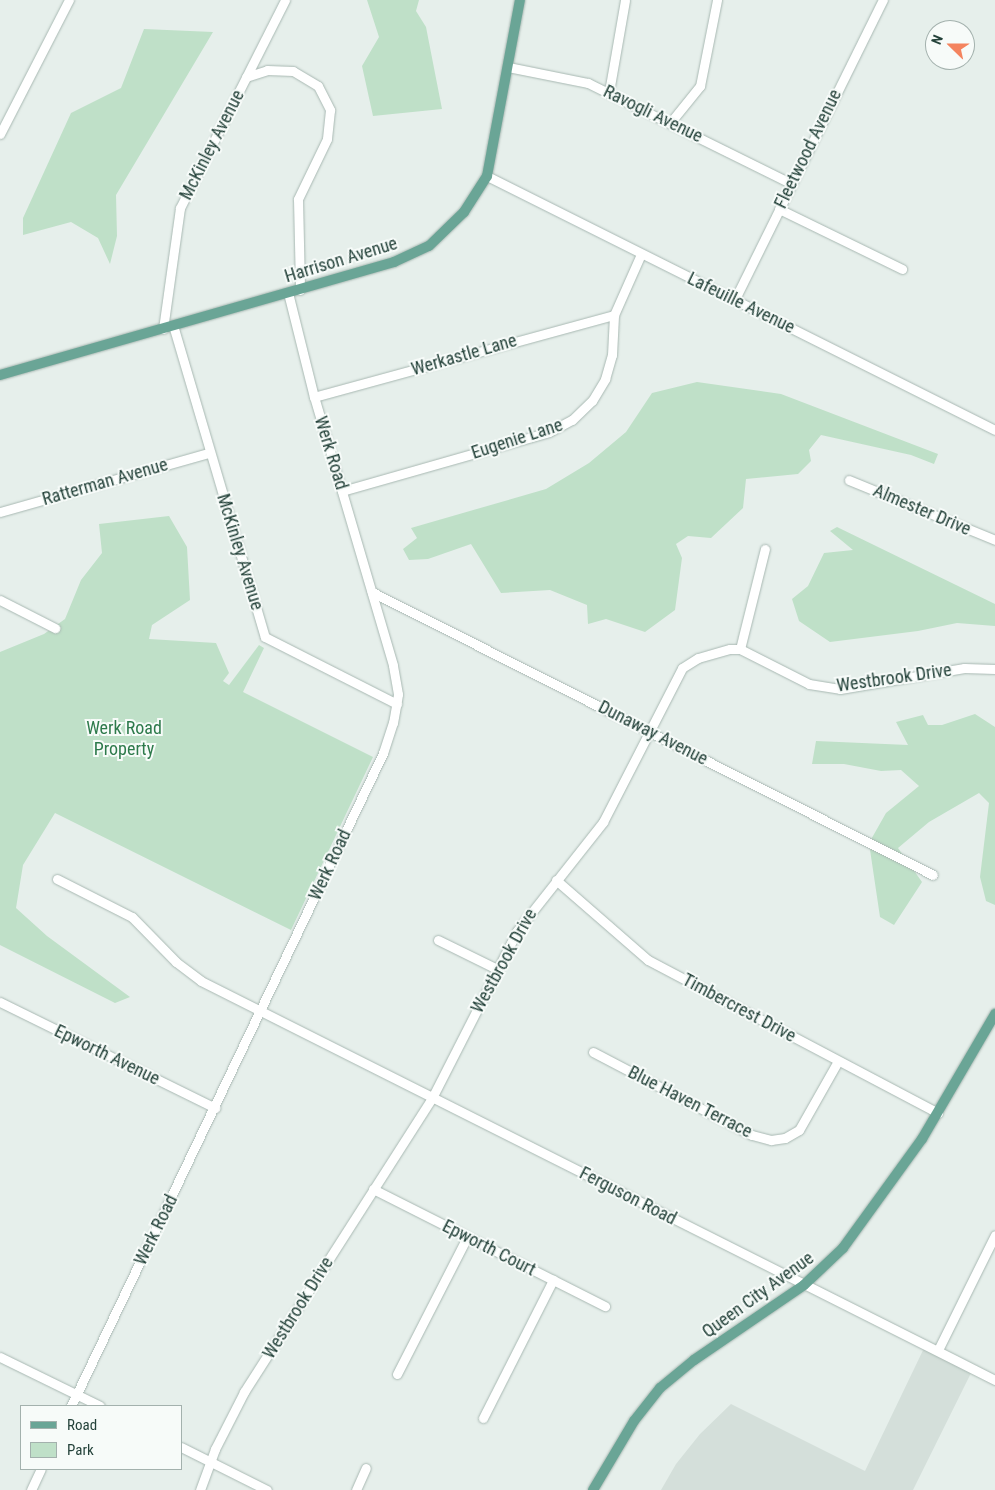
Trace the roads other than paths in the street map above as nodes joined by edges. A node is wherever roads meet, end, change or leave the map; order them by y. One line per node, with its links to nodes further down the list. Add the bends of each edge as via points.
1 (69, 0): 11 (street)
2 (285, 0): 8 (street, McKinley Avenue)
3 (520, 0): 7 (main road, Harrison Avenue)
4 (625, 0): 9 (street)
5 (717, 0): 10 (street, via 700,86)
6 (883, 0): 13 (street, Fleetwood Avenue)
7 (508, 67): 9 (street, Ravogli Avenue, via 574,79); 12 (main road, Harrison Avenue)
8 (246, 77): 17 (street, via 277,69 293,71 318,86 330,110 327,139 298,199); 21 (street, McKinley Avenue, via 180,208)
9 (609, 92): 10 (street, Ravogli Avenue)
10 (670, 123): 13 (street, Ravogli Avenue)
11 (0, 134)
12 (487, 176): 15 (street, Lafeuille Avenue); 17 (main road, Harrison Avenue, via 464,212 429,246 403,259)
13 (790, 182): 14 (street, Fleetwood Avenue)
14 (779, 209): 16 (street); 19 (street, Fleetwood Avenue)
15 (641, 254): 19 (street, Lafeuille Avenue); 20 (street, Eugenie Lane)
16 (902, 269)
17 (300, 290): 18 (main road, Harrison Avenue)
18 (288, 293): 21 (main road, Harrison Avenue); 23 (street, Werk Road)
19 (735, 299): 24 (street, Lafeuille Avenue)
20 (614, 315): 23 (street, Werkastle Lane); 27 (street, Eugenie Lane, via 612,355 605,379 592,401 572,420 549,432)
21 (168, 327): 22 (main road, Harrison Avenue); 25 (street, McKinley Avenue)
22 (0, 376)
23 (314, 398): 27 (street, Werk Road)
24 (995, 430)
25 (209, 453): 28 (street, Ratterman Avenue); 36 (street, McKinley Avenue, via 265,637)
26 (849, 480): 29 (street, Almester Drive)
27 (342, 491): 31 (street, Werk Road)
28 (0, 512)
29 (995, 540)
30 (765, 549): 34 (street)
31 (372, 592): 36 (street, Werk Road, via 392,665); 37 (street, Dunaway Avenue)
32 (0, 600): 33 (street)
33 (55, 628)
34 (740, 649): 35 (street, Westbrook Drive, via 799,680 829,688 863,686 964,668); 37 (street, Westbrook Drive, via 730,648 698,658 682,668)
35 (995, 669)
36 (397, 704): 44 (street, Werk Road, via 383,753)
37 (648, 731): 38 (street, Dunaway Avenue); 40 (street, Westbrook Drive, via 603,822)
38 (934, 875)
39 (57, 879): 44 (street, Ferguson Road, via 132,917 188,972)
40 (556, 880): 42 (street, Westbrook Drive, via 530,911); 47 (street, Timbercrest Drive, via 648,960)
41 (438, 940): 42 (street)
42 (497, 969): 48 (street, Westbrook Drive)
43 (0, 1002): 49 (street, Epworth Avenue)
44 (260, 1012): 48 (street, Ferguson Road); 49 (street, Werk Road)
45 (995, 1014): 50 (main road, Queen City Avenue)
46 (592, 1052): 47 (street, Blue Haven Terrace, via 752,1135 771,1140 792,1135 804,1123)
47 (838, 1061): 50 (street, Timbercrest Drive)
48 (432, 1098): 51 (street, Westbrook Drive); 55 (street, Ferguson Road)
49 (214, 1108): 61 (street, Werk Road)
50 (938, 1113): 55 (main road, Queen City Avenue, via 858,1229 823,1270)
51 (373, 1189): 53 (street, Epworth Court); 66 (street, Westbrook Drive, via 244,1392 215,1450)
52 (995, 1235): 57 (street)
53 (467, 1236): 54 (street, Epworth Court); 59 (street)
54 (553, 1280): 56 (street, Epworth Court); 64 (street)
55 (804, 1286): 57 (street, Ferguson Road); 73 (main road, Queen City Avenue, via 694,1360 660,1388 634,1421)
56 (606, 1306)
57 (938, 1350): 60 (street, Ferguson Road)
58 (0, 1357): 61 (street)
59 (398, 1374)
60 (995, 1380)
61 (77, 1395): 62 (street, Werk Road); 63 (street)
62 (72, 1405)
63 (98, 1405)
64 (483, 1418)
65 (182, 1448): 66 (street)
66 (213, 1463): 70 (street, Westbrook Drive); 71 (street)
67 (366, 1468): 72 (street)
68 (41, 1470): 69 (street)
69 (31, 1490)
70 (200, 1490)
71 (267, 1490)
72 (356, 1490)
73 (593, 1490)

